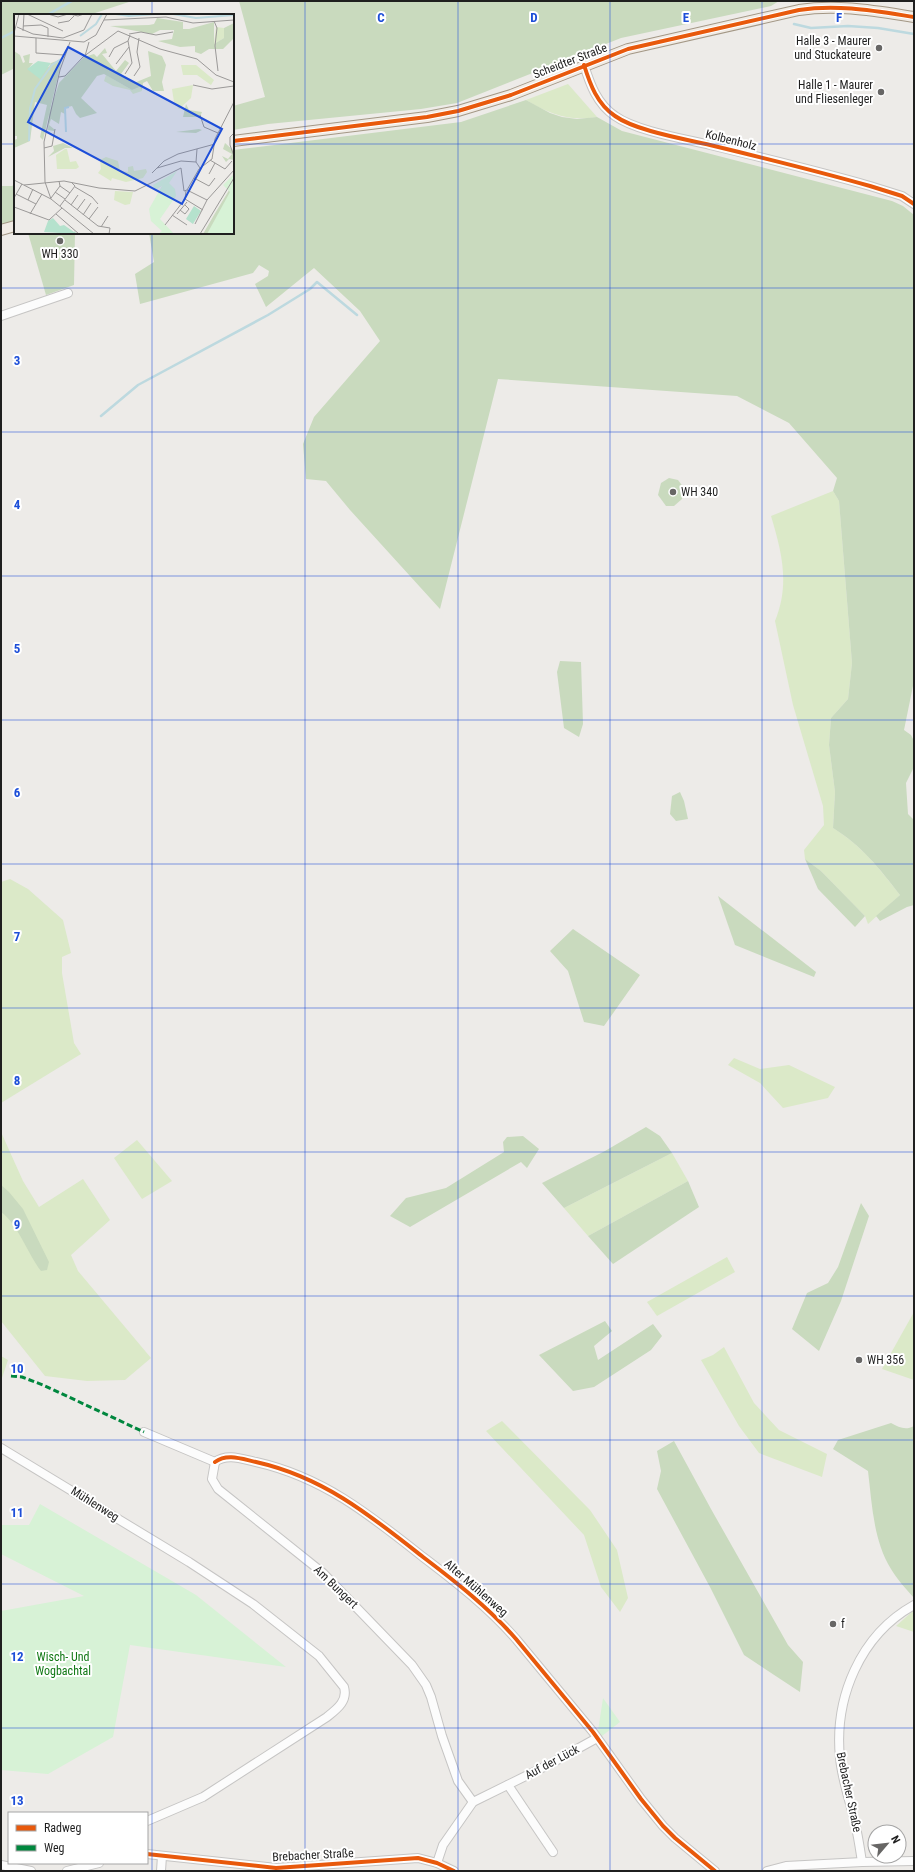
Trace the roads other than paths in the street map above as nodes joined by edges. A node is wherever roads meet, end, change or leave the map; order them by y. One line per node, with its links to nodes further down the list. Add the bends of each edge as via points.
1 (817, 4): 2 (main road, Scheidter Straße); 3 (main road, Scheidter Straße, via 653,42)
2 (914, 17)
3 (584, 65): 4 (main road, Scheidter Straße, via 511,95 427,118); 5 (street, Kolbenholz, via 601,103 626,122 667,135 834,176 902,196)
4 (234, 141)
5 (914, 204)
6 (14, 226): 7 (main road)
7 (1, 230)
8 (68, 293): 9 (street)
9 (1, 316)
10 (144, 1432): 12 (street)
11 (1, 1448): 17 (street, Mühlenweg, via 189,1562 270,1616 319,1656 342,1682 345,1690 344,1701 336,1710 212,1792 195,1802)
12 (215, 1462): 14 (street, Alter Mühlenweg, via 224,1457 239,1458 298,1476 336,1493 383,1525 458,1584 504,1626); 16 (street, Am Bungert, via 212,1479 218,1489 323,1573 412,1665 431,1697 458,1781)
13 (914, 1605): 22 (street, Brebacher Straße, via 892,1621 869,1644 856,1666 841,1712 840,1759 856,1824)
14 (597, 1738): 15 (street, Auf der Lück); 31 (street, Alter Mühlenweg, via 663,1826)
15 (508, 1785): 16 (street, Auf der Lück); 18 (street)
16 (473, 1802): 23 (street, Auf der Lück, via 443,1845)
17 (148, 1821)
18 (553, 1852)
19 (148, 1854): 20 (street, Brebacher Straße)
20 (162, 1856): 26 (street, Brebacher Straße); 29 (street)
21 (914, 1861): 22 (street)
22 (862, 1862): 32 (street, via 786,1866)
23 (437, 1863): 26 (street, Brebacher Straße, via 418,1858); 30 (street, Brebacher Straße)
24 (95, 1864): 28 (street)
25 (1, 1866): 27 (street)
26 (307, 1869)
27 (31, 1871)
28 (67, 1871)
29 (161, 1871)
30 (454, 1871)
31 (715, 1871)
32 (767, 1871)

